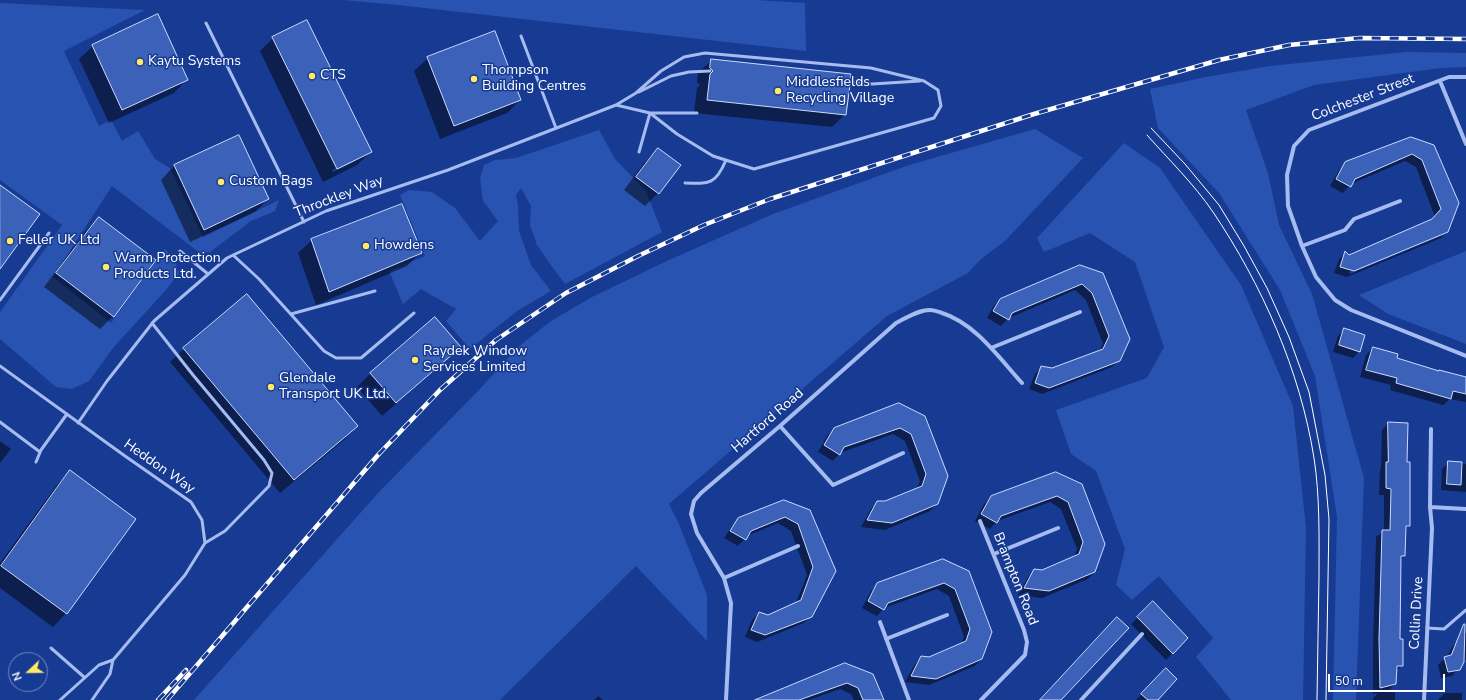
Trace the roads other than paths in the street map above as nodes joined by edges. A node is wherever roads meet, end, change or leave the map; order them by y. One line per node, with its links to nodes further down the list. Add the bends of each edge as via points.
1 (206, 23): 18 (lane)
2 (521, 36): 12 (lane)
3 (710, 71): 8 (lane, via 671,76)
4 (1466, 77): 6 (street, Colchester Street, via 1449,77)
5 (924, 81): 7 (lane, via 872,84); 8 (lane, via 871,68 705,53 684,57 661,71); 15 (lane, via 938,90 941,106 934,118 754,169)
6 (1440, 81): 13 (street); 20 (street, Colchester Street, via 1309,130 1294,146 1287,175 1288,206)
7 (850, 82)
8 (636, 94): 9 (lane, Throckley Way)
9 (616, 105): 11 (lane); 12 (lane, Throckley Way)
10 (697, 112): 11 (lane)
11 (650, 113): 14 (lane); 15 (lane, via 677,134 713,156)
12 (556, 128): 18 (lane, Throckley Way, via 448,170 326,211)
13 (1466, 144)
14 (639, 152)
15 (726, 160): 16 (lane, via 720,175 712,182)
16 (685, 184)
17 (1400, 201): 20 (street, via 1354,219 1345,230)
18 (304, 222): 22 (lane, Throckley Way)
19 (49, 233): 25 (lane)
20 (1302, 246): 31 (street, Colchester Street, via 1316,277 1335,300 1351,310)
21 (180, 251): 23 (lane)
22 (233, 255): 23 (lane, Throckley Way); 28 (lane, via 260,279)
23 (208, 274): 29 (lane, Throckley Way)
24 (375, 291): 28 (lane)
25 (0, 300)
26 (1080, 312): 30 (street)
27 (414, 313): 28 (lane, via 360,358 348,359 336,358 324,351)
28 (291, 314)
29 (152, 323): 36 (lane, Throckley Way); 46 (lane, via 272,473 269,486 225,531)
30 (991, 348): 33 (street, Hartford Road); 37 (street, Hartford Road, via 967,325 953,317 931,310 913,314 896,323)
31 (1466, 356)
32 (0, 366): 34 (lane, Heddon Way)
33 (1022, 383)
34 (67, 414): 36 (lane, Heddon Way); 39 (lane)
35 (0, 422): 39 (lane)
36 (78, 423): 46 (lane, Heddon Way, via 190,502 202,520)
37 (780, 426): 40 (street, via 833,485); 49 (street, Hartford Road, via 694,501 691,514 697,533)
38 (1431, 430): 42 (street, Collin Drive)
39 (40, 452): 41 (lane)
40 (903, 453)
41 (36, 462)
42 (1430, 507): 43 (street); 53 (street, Collin Drive, via 1432,528)
43 (1466, 509)
44 (980, 521): 48 (street, Brampton Road)
45 (1058, 528): 48 (street)
46 (205, 543): 57 (lane, via 184,575)
47 (798, 546): 49 (street)
48 (994, 554): 63 (street, Brampton Road, via 1027,642 1025,655)
49 (724, 578): 61 (street, Hartford Road, via 731,603)
50 (1466, 610): 53 (lane, via 1444,629)
51 (947, 615): 55 (street)
52 (880, 622): 55 (street)
53 (1427, 628): 65 (street, Collin Drive)
54 (1142, 634): 64 (street)
55 (886, 639): 62 (street)
56 (51, 648): 58 (lane)
57 (113, 660): 58 (lane, via 99,665); 60 (lane, via 110,674)
58 (84, 677): 59 (lane)
59 (60, 700)
60 (92, 700)
61 (726, 700)
62 (909, 700)
63 (981, 700)
64 (1081, 700)
65 (1424, 700)

